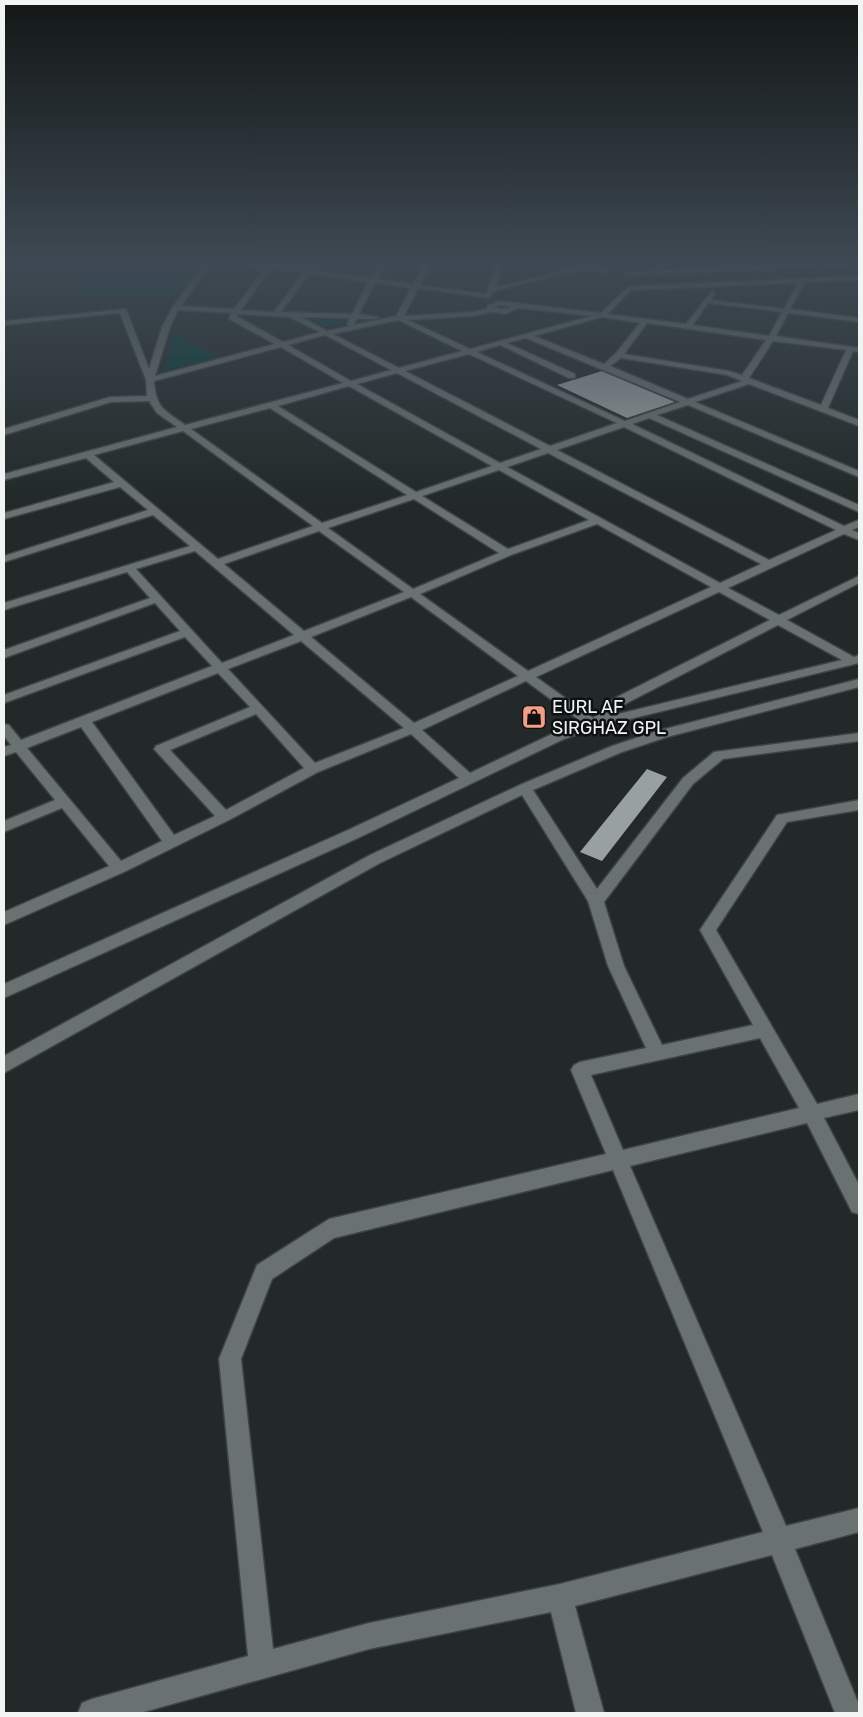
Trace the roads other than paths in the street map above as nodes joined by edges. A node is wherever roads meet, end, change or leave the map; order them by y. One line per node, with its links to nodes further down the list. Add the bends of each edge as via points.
1 (136, 344): 18 (street)
2 (161, 344): 18 (street)
3 (281, 344): 18 (street); 20 (street)
4 (347, 344): 16 (street)
5 (452, 344): 13 (street)
6 (497, 344): 13 (street)
7 (504, 344): 17 (street)
8 (548, 344): 15 (street)
9 (627, 344): 14 (street)
10 (767, 344): 19 (street)
11 (818, 344): 12 (street)
12 (855, 349): 25 (street)
13 (468, 352): 16 (street); 21 (street)
14 (619, 355): 15 (street); 19 (street, via 729,373)
15 (606, 367): 17 (street); 23 (street)
16 (397, 371): 20 (street); 31 (street)
17 (580, 374): 21 (street)
18 (150, 380): 22 (street)
19 (747, 380): 23 (street); 25 (street)
20 (351, 384): 24 (street); 33 (street)
21 (539, 385): 28 (street)
22 (152, 398): 29 (street, via 160,411); 30 (street, via 110,400)
23 (693, 402): 26 (street); 34 (street)
24 (271, 405): 29 (street); 37 (street)
25 (823, 410): 27 (street)
26 (650, 415): 28 (street); 38 (street)
27 (859, 423)
28 (625, 424): 31 (street); 44 (street)
29 (184, 429): 32 (street); 43 (street)
30 (4, 432)
31 (549, 450): 33 (street); 50 (street)
32 (88, 455): 35 (street); 36 (street)
33 (498, 467): 37 (street); 41 (street)
34 (859, 474)
35 (4, 477)
36 (122, 483): 39 (street); 40 (street)
37 (415, 495): 43 (street); 47 (street)
38 (859, 509)
39 (156, 511): 46 (street); 48 (street)
40 (4, 516)
41 (595, 521): 47 (street); 53 (street)
42 (859, 523): 44 (street)
43 (320, 527): 49 (street); 54 (street)
44 (844, 530): 45 (street); 50 (street)
45 (859, 537)
46 (197, 546): 49 (street); 51 (street)
47 (507, 553): 54 (street)
48 (6, 556)
49 (216, 562): 59 (street)
50 (770, 565): 53 (street)
51 (128, 567): 55 (street); 56 (street)
52 (859, 579): 57 (street)
53 (720, 587): 57 (street); 63 (street)
54 (412, 593): 59 (street); 63 (street)
55 (157, 599): 58 (street); 60 (street)
56 (4, 607)
57 (778, 620): 61 (street); 68 (street, via 618,702)
58 (187, 632): 62 (street); 65 (street)
59 (302, 636): 62 (street); 70 (street)
60 (4, 654)
61 (856, 660): 68 (street)
62 (221, 668): 66 (street); 67 (street)
63 (528, 676): 68 (street); 70 (street)
64 (859, 684): 76 (street, via 662,734 617,749)
65 (4, 698)
66 (257, 708): 74 (street); 79 (street, via 161,749)
67 (84, 721): 72 (street); 81 (street)
68 (594, 724): 75 (street, via 560,736)
69 (4, 728): 72 (street)
70 (413, 729): 74 (street); 75 (street)
71 (859, 737): 83 (street, via 719,755 688,781)
72 (19, 746): 73 (street); 77 (street)
73 (4, 752)
74 (312, 769): 79 (street)
75 (468, 779): 85 (street)
76 (525, 788): 83 (street); 88 (street, via 375,859)
77 (64, 802): 80 (street); 82 (street)
78 (859, 805): 86 (street, via 782,818 708,930)
79 (224, 817): 81 (street)
80 (4, 827)
81 (171, 842): 82 (street)
82 (119, 868): 84 (street)
83 (596, 901): 87 (street, via 616,966)
84 (4, 919)
85 (4, 991)
86 (765, 1030): 87 (street); 90 (street)
87 (657, 1053): 91 (street, via 580,1070)
88 (4, 1065)
89 (859, 1102): 90 (street)
90 (812, 1113): 91 (street); 92 (street)
91 (619, 1160): 94 (street); 96 (street, via 329,1229 264,1272 230,1360)
92 (859, 1205)
93 (859, 1520): 94 (street)
94 (779, 1540): 95 (street); 100 (street)
95 (560, 1597): 96 (street, via 369,1636); 99 (street)
96 (262, 1666): 97 (street)
97 (122, 1709): 98 (street)
98 (92, 1713)
99 (590, 1713)
100 (850, 1713)

